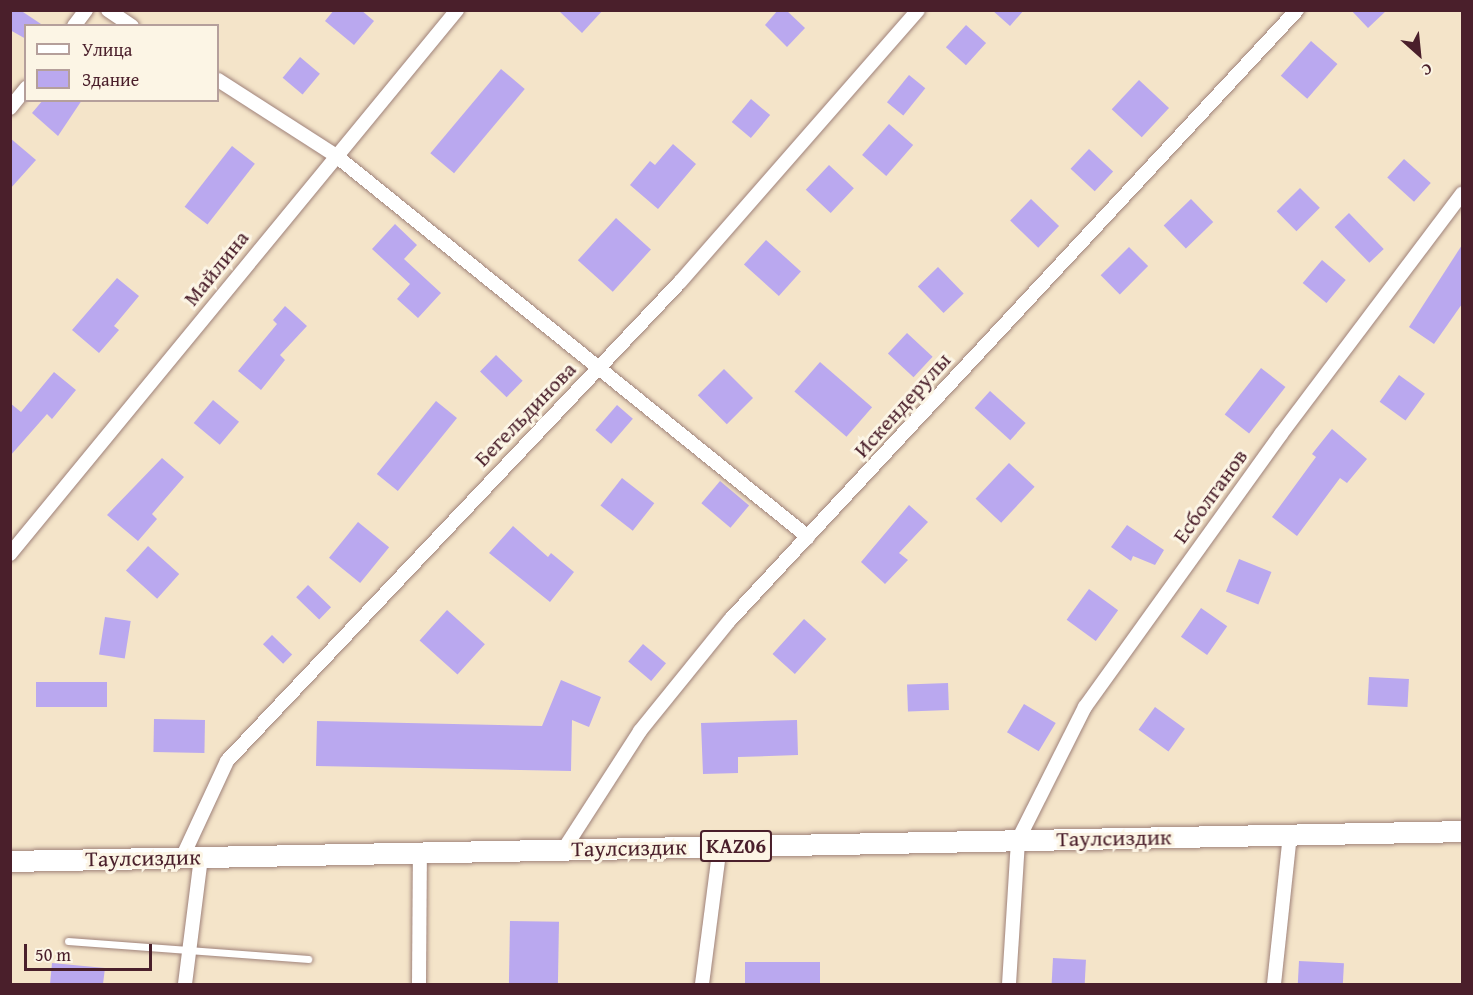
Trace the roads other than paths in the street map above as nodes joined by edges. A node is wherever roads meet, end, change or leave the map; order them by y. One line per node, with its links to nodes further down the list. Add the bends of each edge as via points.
1 (86, 10): 6 (street)
2 (108, 10): 7 (street)
3 (457, 10): 11 (street, Майлина)
4 (918, 10): 13 (street, Бегельдинова, via 680,282)
5 (1297, 10): 14 (street, Искендерулы)
6 (76, 24)
7 (129, 24)
8 (219, 81): 11 (street)
9 (24, 90): 10 (street)
10 (10, 108)
11 (335, 155): 13 (street); 15 (street, Майлина)
12 (1462, 194): 18 (street, Есболганов, via 1281,434 1085,707)
13 (598, 367): 14 (street); 22 (street, Бегельдинова, via 227,761)
14 (808, 537): 20 (street, Искендерулы, via 730,620 640,732)
15 (10, 554)
16 (1462, 831): 17 (main road, Таулсиздик / KAZ06)
17 (1290, 834): 18 (main road, Таулсиздик / KAZ06); 31 (street)
18 (1018, 840): 19 (main road, Таулсиздик / KAZ06); 30 (street)
19 (720, 846): 20 (main road, Таулсиздик / KAZ06); 29 (street)
20 (564, 849): 21 (main road, Таулсиздик / KAZ06)
21 (420, 852): 22 (main road, Таулсиздик / KAZ06); 28 (street)
22 (192, 857): 23 (main road, Таулсиздик / KAZ06); 25 (street, Бегельдинова)
23 (10, 861)
24 (68, 941): 25 (lane)
25 (190, 949): 26 (lane); 27 (street, Бегельдинова)
26 (308, 959)
27 (185, 984)
28 (419, 984)
29 (702, 984)
30 (1009, 984)
31 (1274, 984)

